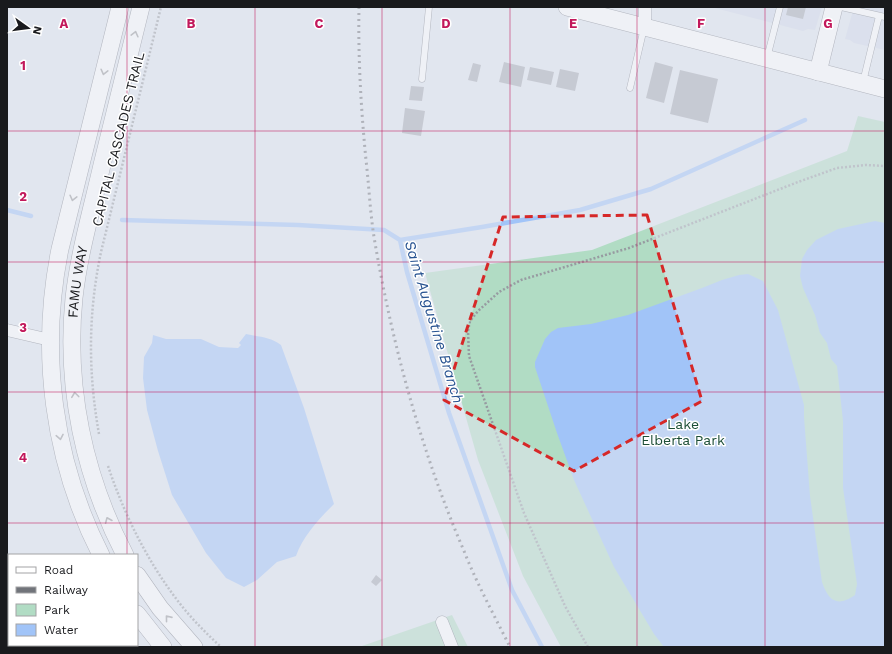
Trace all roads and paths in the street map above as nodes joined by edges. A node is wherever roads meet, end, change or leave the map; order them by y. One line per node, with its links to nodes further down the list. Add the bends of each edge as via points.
1 (120, 7): 20 (street, FAMU WAY, one-way to 20, via 60,249)
2 (141, 7): 24 (street, FAMU WAY, one-way to 2, via 106,514 84,449 74,388 72,329 82,246)
3 (161, 7): 21 (path, CAPITAL CASCADES TRAIL, via 95,280 90,323 90,358)
4 (429, 7): 14 (lane)
5 (567, 7): 11 (street)
6 (645, 7): 11 (street)
7 (780, 7): 12 (lane)
8 (834, 7): 13 (street)
9 (840, 7): 10 (lane)
10 (882, 17): 15 (lane)
11 (645, 26): 12 (street); 16 (lane)
12 (767, 58): 13 (street)
13 (818, 72): 15 (street)
14 (422, 79)
15 (862, 83): 17 (street)
16 (630, 88)
17 (885, 89)
18 (885, 166): 32 (path, via 837,168 629,248 521,280 499,292 478,310 470,321 470,356 524,513 565,606)
19 (7, 330): 20 (street)
20 (50, 340): 23 (street, FAMU WAY, one-way to 23, via 53,399 61,444 78,505)
21 (100, 438)
22 (107, 462): 30 (path, via 126,514 159,574 185,610)
23 (101, 554)
24 (125, 554)
25 (138, 576): 29 (street, one-way to 25, via 169,620)
26 (138, 615): 28 (street)
27 (442, 622): 31 (street)
28 (163, 647)
29 (194, 647)
30 (221, 647)
31 (452, 647)
32 (588, 647)

